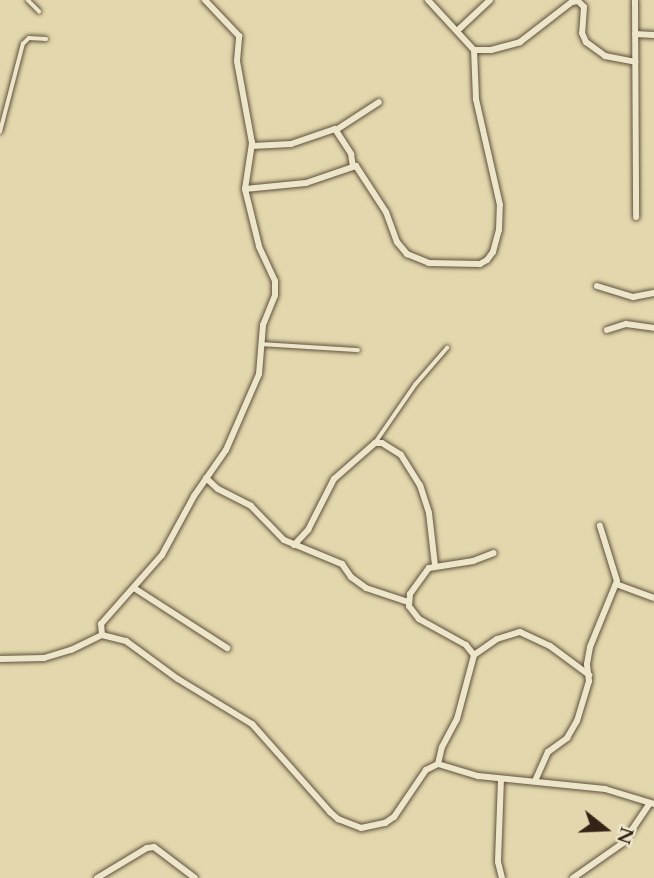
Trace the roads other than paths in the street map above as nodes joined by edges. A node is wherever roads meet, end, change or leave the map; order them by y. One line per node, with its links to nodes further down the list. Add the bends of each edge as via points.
1 (28, 0): 7 (lane)
2 (205, 0): 17 (street, via 239,36 237,61)
3 (428, 0): 8 (street)
4 (490, 0): 8 (street)
5 (635, 0): 9 (street)
6 (572, 1): 12 (street, via 520,42); 13 (street, via 584,7 582,33 595,51)
7 (40, 11)
8 (457, 31): 12 (street)
9 (635, 34): 10 (street); 13 (street)
10 (654, 35)
11 (46, 38): 16 (lane, via 29,38 23,44)
12 (474, 50): 18 (street, via 476,99 500,205 499,230 487,260 480,264 429,263 407,254 366,178)
13 (635, 62): 20 (street)
14 (379, 102): 15 (street)
15 (336, 130): 17 (street, via 291,144); 18 (street)
16 (0, 132)
17 (252, 146): 19 (street)
18 (353, 166): 19 (street, via 306,183)
19 (245, 189): 25 (street, via 259,246 276,287 265,316)
20 (636, 217)
21 (597, 286): 22 (street, via 633,297)
22 (654, 293)
23 (654, 328): 24 (street, via 626,324)
24 (607, 330)
25 (262, 344): 27 (lane); 29 (street, via 256,382 226,450)
26 (447, 348): 28 (lane)
27 (358, 350)
28 (375, 443): 31 (street, via 331,483 308,530); 33 (street, via 401,455 420,485 429,513)
29 (206, 478): 31 (street, via 251,506); 35 (street, via 162,555)
30 (600, 526): 34 (street)
31 (294, 545): 37 (street, via 342,564 351,578 366,588)
32 (494, 553): 33 (street)
33 (435, 566): 37 (street, via 423,572)
34 (616, 584): 36 (street); 42 (street, via 590,647)
35 (134, 588): 38 (street, via 101,624); 39 (street)
36 (654, 598)
37 (408, 602): 40 (street, via 419,619 466,645)
38 (102, 635): 41 (street, via 44,658); 43 (street, via 126,641 178,679 242,716 319,801 349,824 372,827 394,817 426,770)
39 (227, 648)
40 (474, 655): 42 (street, via 497,639 520,632 550,646); 43 (street, via 457,719)
41 (0, 659)
42 (589, 675): 45 (street, via 573,731 548,752)
43 (438, 764): 44 (street)
44 (501, 779): 45 (street); 49 (street, via 498,862)
45 (535, 780): 46 (street, via 605,789)
46 (652, 803): 50 (street, via 624,843)
47 (97, 878): 48 (street, via 146,848 154,848)
48 (195, 878)
49 (502, 878)
50 (573, 878)

